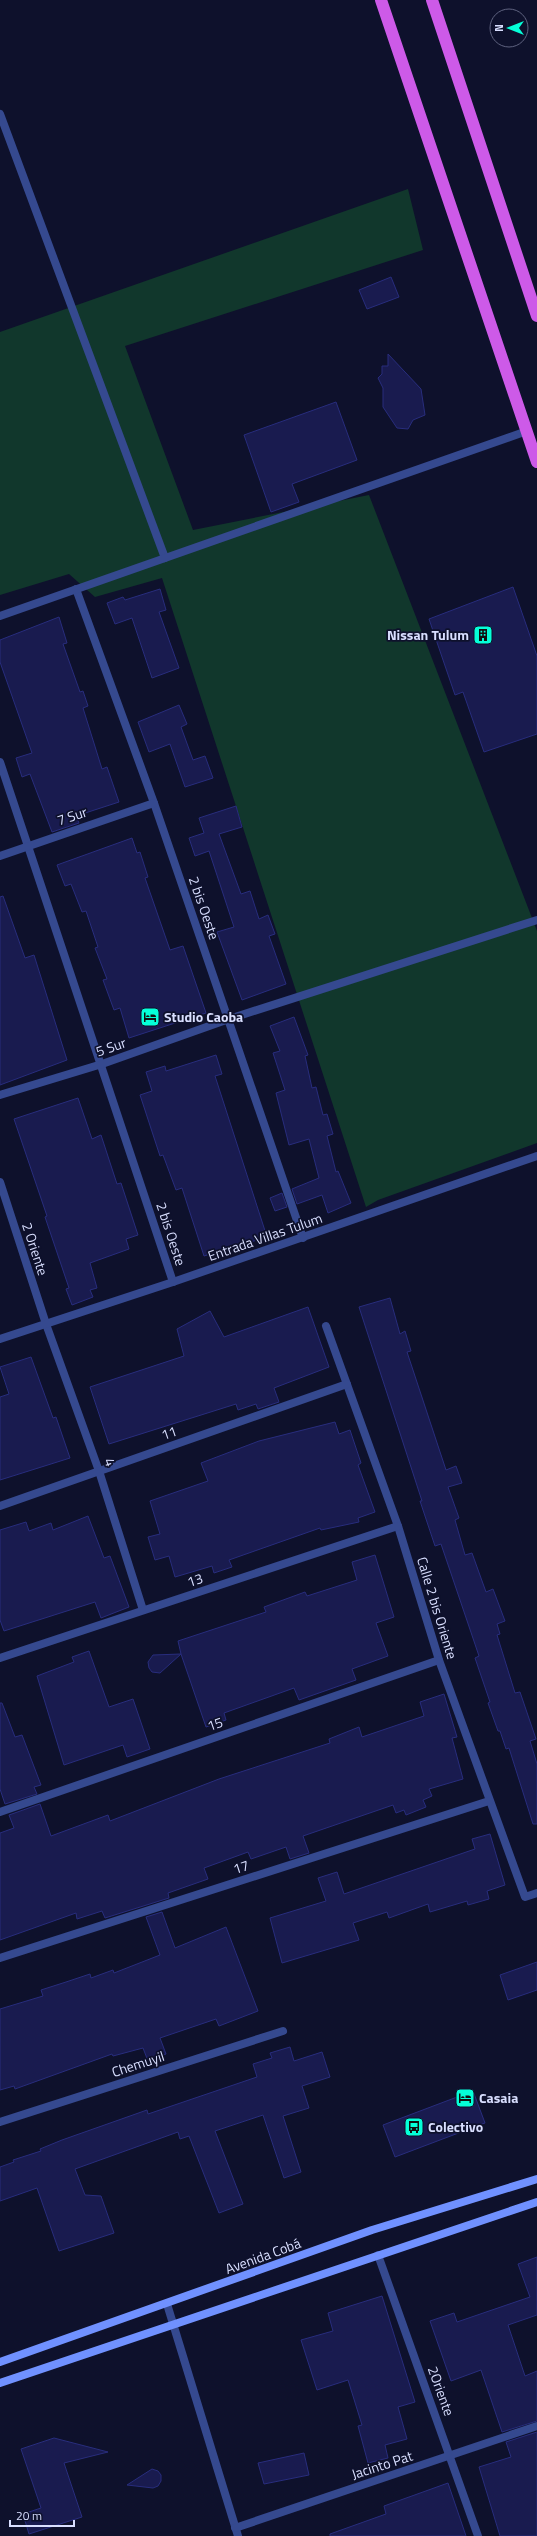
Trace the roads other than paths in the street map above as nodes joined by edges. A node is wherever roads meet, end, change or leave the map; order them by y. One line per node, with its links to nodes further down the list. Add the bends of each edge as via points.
1 (381, 0): 5 (highway)
2 (432, 0): 4 (highway)
3 (0, 114): 7 (street)
4 (537, 316)
5 (527, 431): 6 (highway); 7 (street)
6 (537, 462)
7 (165, 558): 8 (street)
8 (76, 589): 9 (street); 11 (street, 2 bis Oeste)
9 (0, 616)
10 (0, 762): 12 (street, 2 bis Oeste)
11 (154, 803): 12 (street, 7 Sur); 15 (street, 2 bis Oeste)
12 (28, 845): 13 (street, 7 Sur); 16 (street, 2 bis Oeste)
13 (0, 856)
14 (537, 920): 15 (street, 5 Sur)
15 (229, 1019): 16 (street, 5 Sur); 20 (street, 2 bis Oeste)
16 (102, 1064): 17 (street, 5 Sur); 21 (street, 2 bis Oeste)
17 (0, 1095)
18 (537, 1156): 20 (street, Entrada Villas Tulum)
19 (0, 1182): 22 (street, 2 Oriente)
20 (303, 1238): 21 (street, Entrada Villas Tulum)
21 (173, 1282): 22 (street, Entrada Villas Tulum)
22 (46, 1324): 24 (street, Entrada Villas Tulum); 26 (street, 4)
23 (326, 1326): 25 (street, Calle 2 bis Oriente)
24 (0, 1339)
25 (347, 1384): 26 (street, 11); 28 (street, Calle 2 bis Oriente)
26 (99, 1471): 27 (street, 11); 29 (street, 4)
27 (0, 1506)
28 (398, 1526): 29 (street, 13); 31 (street, Calle 2 bis Oriente)
29 (143, 1610): 30 (street, 13)
30 (0, 1658)
31 (439, 1660): 32 (street, Calle 2 bis Oriente); 33 (street, 15)
32 (489, 1801): 34 (street, Calle 2 bis Oriente, via 525,1897); 35 (street, 17)
33 (0, 1812)
34 (537, 1893)
35 (0, 1958)
36 (283, 2031): 37 (street, Chemuyil)
37 (0, 2122)
38 (537, 2179): 41 (main road, Avenida Cobá, via 372,2230)
39 (537, 2202): 40 (main road)
40 (378, 2255): 42 (main road); 46 (street, 2Oriente)
41 (167, 2304): 42 (street); 43 (main road, Avenida Cobá)
42 (173, 2326): 44 (main road); 47 (street)
43 (0, 2362)
44 (0, 2383)
45 (537, 2426): 46 (street, Jacinto Pat)
46 (450, 2456): 47 (street, Jacinto Pat); 49 (street, 2Oriente)
47 (235, 2528): 48 (street)
48 (238, 2536)
49 (478, 2536)

